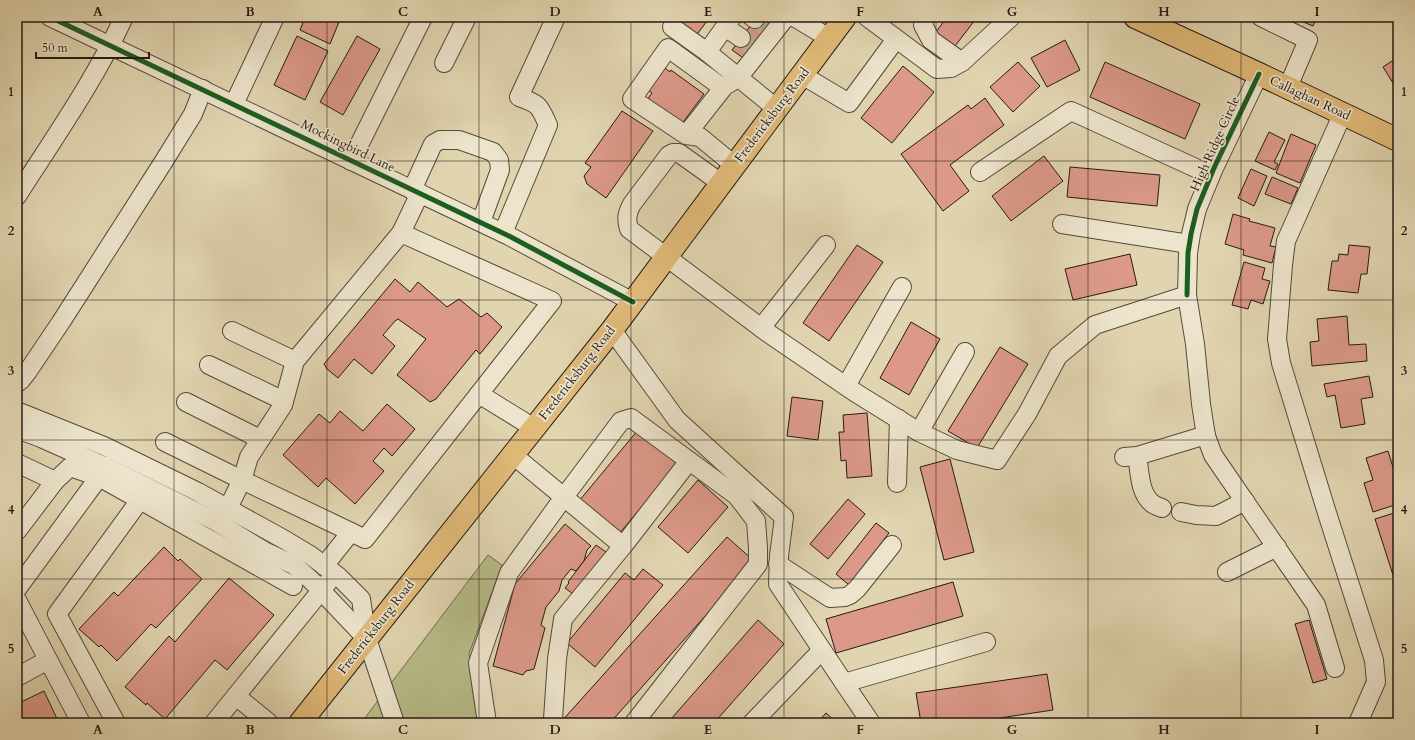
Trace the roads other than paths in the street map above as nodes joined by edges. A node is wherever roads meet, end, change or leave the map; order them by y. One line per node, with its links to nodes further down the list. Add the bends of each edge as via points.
1 (50, 17): 19 (street, Mockingbird Lane)
2 (124, 17): 19 (street)
3 (275, 17): 30 (street)
4 (423, 17): 35 (street)
5 (467, 17): 23 (street)
6 (556, 17): 45 (street, via 519,97 536,103 548,125)
7 (786, 17): 16 (street)
8 (794, 17): 15 (street)
9 (866, 17): 18 (street)
10 (924, 17): 22 (street, via 923,25 931,40)
11 (1011, 17): 22 (street)
12 (1135, 17): 24 (main road, Callaghan Road)
13 (1261, 17): 27 (street, via 1308,40)
14 (729, 22): 20 (street); 21 (street)
15 (837, 24): 25 (main road, Fredericksburg Road)
16 (762, 25): 20 (street)
17 (672, 27): 21 (street)
18 (896, 39): 22 (street, via 937,69 951,68); 25 (street, via 849,103)
19 (111, 46): 29 (street, Mockingbird Lane); 41 (street)
20 (751, 46): 26 (street)
21 (707, 52): 26 (street)
22 (962, 62)
23 (444, 63)
24 (1259, 74): 27 (main road, Callaghan Road); 38 (street, High Ridge Circle)
25 (802, 75): 31 (main road, Fredericksburg Road)
26 (738, 78): 28 (street); 31 (street)
27 (1288, 87): 32 (main road, Callaghan Road)
28 (723, 88): 33 (street); 33 (street, via 668,48 632,99)
29 (203, 90): 30 (street, Mockingbird Lane); 58 (street, via 196,107 164,161 52,336)
30 (234, 104): 35 (street, Mockingbird Lane)
31 (777, 109): 36 (main road, Fredericksburg Road)
32 (1343, 113): 34 (main road, Callaghan Road); 119 (street, via 1286,241 1277,339 1281,363 1374,660 1376,682)
33 (686, 135): 36 (street, via 700,137)
34 (1398, 140)
35 (352, 160): 40 (street, Mockingbird Lane)
36 (734, 165): 39 (main road, Fredericksburg Road)
37 (980, 172): 38 (street, via 1071,111)
38 (1211, 174): 46 (street, High Ridge Circle)
39 (721, 183): 48 (main road, Fredericksburg Road); 48 (street, via 679,153 672,153 632,204 627,212 629,228)
40 (416, 191): 42 (street, Mockingbird Lane); 42 (street, via 433,144 440,140 459,140 493,152 499,160 500,170); 44 (street)
41 (17, 196)
42 (481, 222): 45 (street, Mockingbird Lane)
43 (1062, 224): 46 (street)
44 (401, 233): 56 (street); 60 (street, via 552,301)
45 (503, 233): 51 (street, Mockingbird Lane)
46 (1189, 244): 50 (street, High Ridge Circle)
47 (826, 245): 52 (street)
48 (666, 256): 51 (main road, Fredericksburg Road); 52 (street)
49 (902, 287): 59 (street)
50 (1187, 295): 67 (street, via 1095,325 1058,356 1027,414 996,460 957,450); 68 (street, High Ridge Circle)
51 (633, 302): 53 (main road, Fredericksburg Road)
52 (761, 328): 59 (street)
53 (612, 330): 65 (main road, Fredericksburg Road); 91 (street, via 677,420 784,517)
54 (232, 331): 56 (street)
55 (965, 352): 67 (street)
56 (296, 361): 61 (street)
57 (209, 365): 61 (street)
58 (17, 383)
59 (846, 386): 64 (street)
60 (479, 394): 65 (street); 86 (street, via 365,539)
61 (284, 401): 69 (street)
62 (186, 402): 69 (street)
63 (17, 411): 74 (street)
64 (899, 418): 67 (street); 77 (street)
65 (534, 428): 71 (main road, Fredericksburg Road)
66 (17, 429): 74 (street)
67 (919, 432)
68 (1206, 435): 80 (street, High Ridge Circle, via 1213,455); 82 (street, via 1130,456 1146,496 1153,504)
69 (260, 439): 75 (street, via 249,457)
70 (164, 442): 75 (street)
71 (513, 455): 78 (street); 100 (main road, Fredericksburg Road)
72 (689, 462): 78 (street, via 631,418 621,421); 89 (street); 116 (street, via 737,496 756,521 758,564)
73 (17, 463): 76 (street)
74 (105, 464): 76 (street, via 70,467); 79 (street); 81 (street, via 150,468); 84 (street); 95 (street)
75 (242, 480): 81 (street); 86 (street)
76 (55, 481): 85 (street)
77 (897, 482)
78 (564, 497): 89 (street); 115 (street, via 509,573 501,596 478,664)
79 (140, 500): 87 (street); 98 (street)
80 (1246, 501): 83 (street, via 1216,516); 90 (street, High Ridge Circle)
81 (228, 508): 84 (street); 92 (street, via 286,540)
82 (1162, 508)
83 (1181, 512)
84 (215, 521): 87 (street); 96 (street, via 266,552 294,565)
85 (17, 531)
86 (350, 532): 92 (street)
87 (204, 536): 94 (street)
88 (892, 545): 91 (street, via 857,589 845,597 830,598)
89 (623, 546): 108 (street, via 563,618)
90 (1277, 547): 93 (street); 104 (street, High Ridge Circle, via 1316,605)
91 (778, 564): 102 (street, via 778,584)
92 (329, 570): 96 (street); 100 (street, via 361,599)
93 (1226, 572)
94 (293, 586)
95 (17, 589)
96 (321, 591): 100 (street); 107 (street)
97 (17, 600): 99 (street)
98 (57, 614): 99 (street); 110 (street)
99 (36, 637): 103 (street)
100 (367, 639): 113 (main road, Fredericksburg Road); 114 (street)
101 (986, 642): 106 (street)
102 (822, 650): 106 (street); 117 (street)
103 (48, 660): 105 (street); 109 (street)
104 (1335, 668)
105 (17, 677)
106 (844, 683): 118 (street)
107 (236, 696): 111 (street); 112 (street)
108 (553, 720)
109 (81, 723)
110 (116, 723)
111 (214, 723)
112 (269, 723)
113 (300, 723)
114 (395, 723)
115 (486, 723)
116 (634, 723)
117 (752, 723)
118 (870, 723)
119 (1358, 723)

